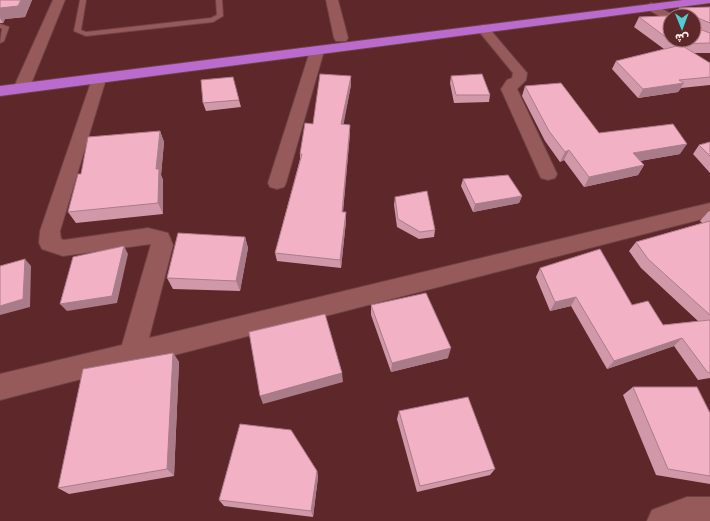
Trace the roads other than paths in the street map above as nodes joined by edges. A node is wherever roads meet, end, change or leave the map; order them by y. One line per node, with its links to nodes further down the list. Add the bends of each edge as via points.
1 (59, 0): 16 (street)
2 (82, 0): 3 (lane, via 77,31 86,34 213,20 220,16)
3 (219, 0)
4 (332, 0): 11 (street)
5 (710, 0): 6 (highway)
6 (689, 1): 7 (highway)
7 (645, 4): 8 (street); 10 (highway); 11 (highway)
8 (662, 14)
9 (0, 26): 12 (lane, via 6,27)
10 (483, 29): 13 (highway); 18 (street, via 520,73 518,80 512,83 509,89)
11 (341, 38): 16 (highway)
12 (0, 41)
13 (317, 50): 14 (highway); 19 (street)
14 (99, 79): 16 (highway); 21 (street, via 50,230 50,243 63,248 148,236 161,238 162,245)
15 (0, 80): 16 (highway)
16 (24, 83): 17 (highway)
17 (0, 91)
18 (548, 174)
19 (277, 183)
20 (710, 210): 21 (street)
21 (132, 354): 22 (street)
22 (0, 387)
23 (710, 513): 24 (street, via 687,513)
24 (663, 521)

